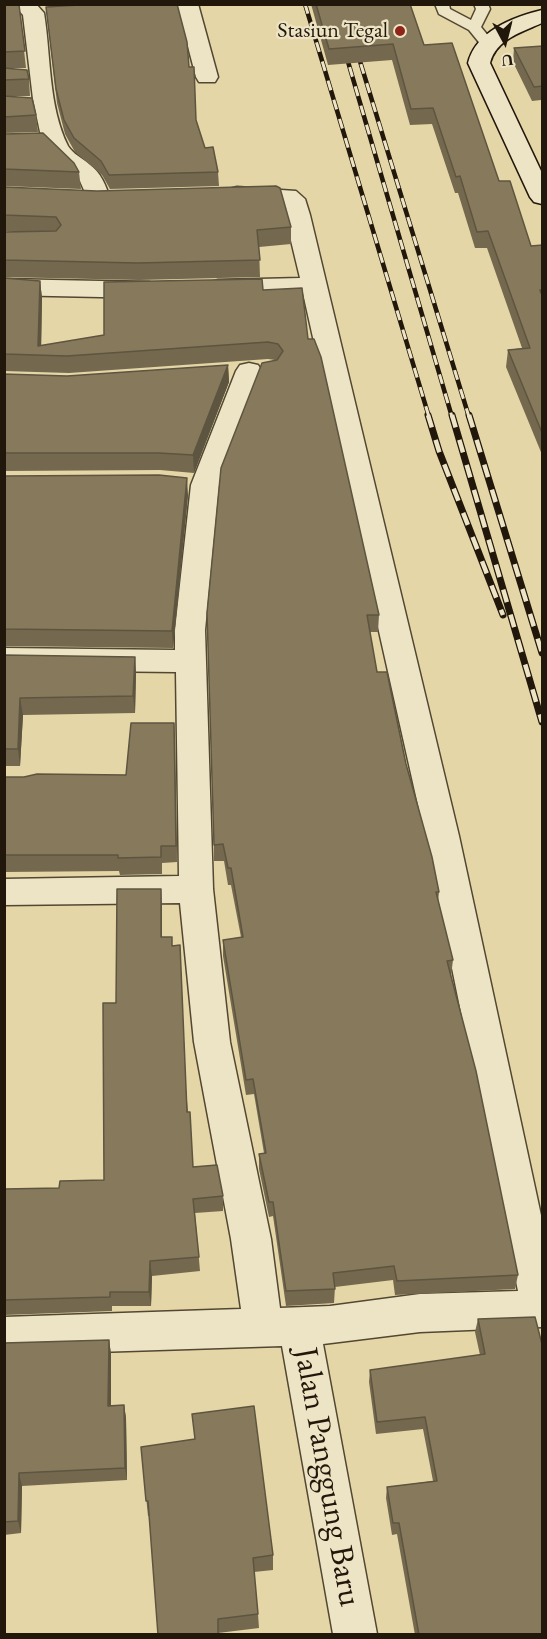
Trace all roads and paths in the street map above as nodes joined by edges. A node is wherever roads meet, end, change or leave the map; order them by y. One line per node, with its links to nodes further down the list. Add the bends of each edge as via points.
1 (442, 4): 9 (lane, via 444,11)
2 (481, 4): 9 (lane)
3 (188, 5): 5 (street); 10 (street)
4 (28, 9): 6 (street); 7 (street); 13 (street, via 32,77 45,140 91,175)
5 (116, 9)
6 (57, 12)
7 (4, 13)
8 (532, 14): 9 (street)
9 (480, 35): 12 (street, via 479,63)
10 (207, 78)
11 (214, 195): 14 (street, via 278,194 293,199)
12 (543, 197)
13 (96, 199)
14 (315, 285): 17 (street); 23 (street, via 442,836)
15 (4, 287): 16 (street)
16 (168, 289)
17 (200, 289)
18 (217, 373): 20 (street, via 258,370 191,484)
19 (4, 659): 20 (street)
20 (191, 661): 21 (street)
21 (196, 889): 22 (street); 24 (street, via 212,1042 252,1239)
22 (4, 892)
23 (542, 1309): 24 (street, via 420,1313)
24 (281, 1326): 25 (street, Jalan Panggung Baru); 26 (street, Jalan Panggung Baru)
25 (4, 1336)
26 (355, 1635)

